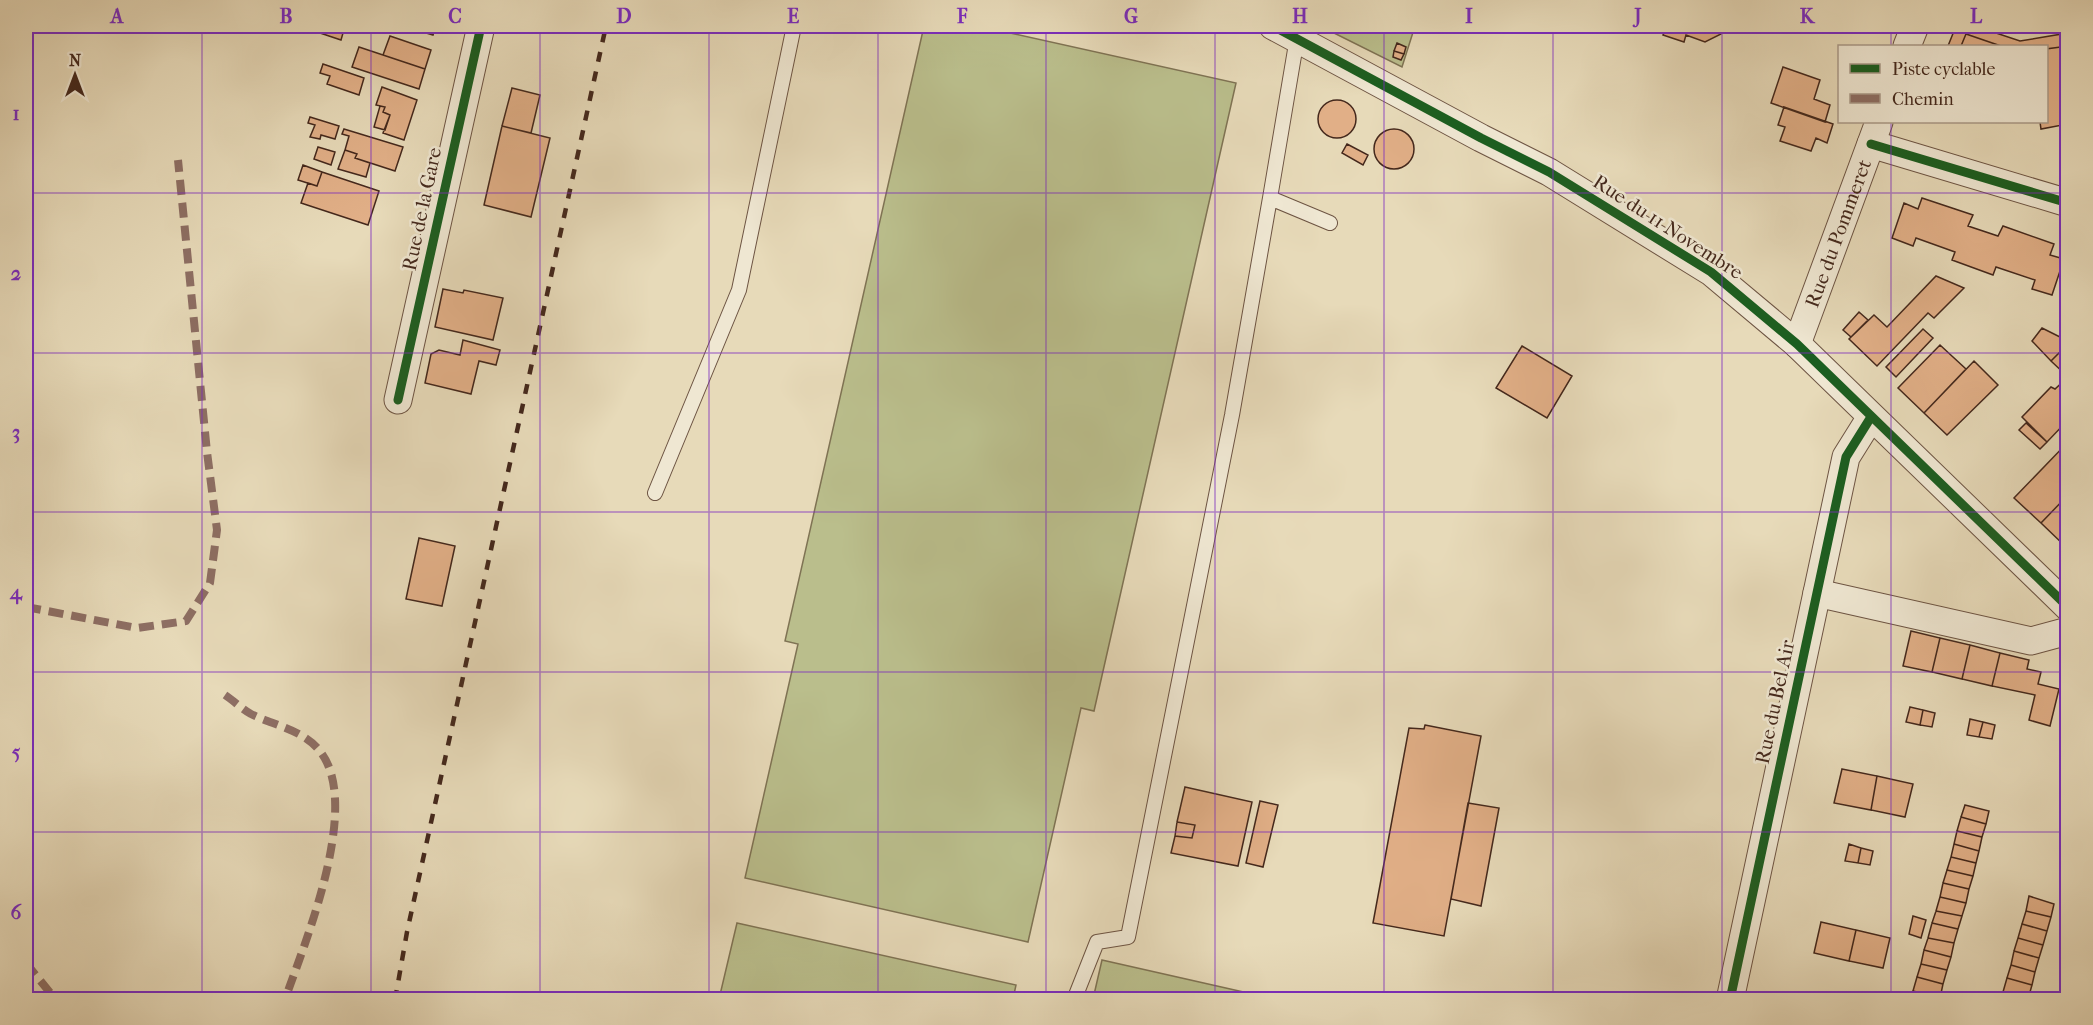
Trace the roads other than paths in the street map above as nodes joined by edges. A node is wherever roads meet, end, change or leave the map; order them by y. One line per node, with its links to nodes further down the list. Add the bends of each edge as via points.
1 (481, 26): 12 (street, Rue de la Gare)
2 (794, 26): 14 (lane, via 739,290)
3 (1273, 26): 5 (street, Rue du 11 Novembre)
4 (1915, 26): 6 (street)
5 (1297, 38): 8 (lane); 11 (street, Rue du 11 Novembre, via 1549,172 1711,272)
6 (1907, 45)
7 (1875, 133): 9 (street); 11 (street, Rue du Pommeret)
8 (1270, 198): 10 (lane); 18 (lane, via 1232,415 1128,937 1097,942)
9 (2067, 203)
10 (1330, 223)
11 (1797, 344): 13 (street, Rue du 11 Novembre)
12 (398, 400)
13 (1870, 417): 15 (street, Rue du Bel Air, via 1846,457); 16 (street, Rue du 11 Novembre)
14 (655, 493)
15 (1817, 593): 17 (street, via 2031,640); 19 (street, Rue du Bel Air)
16 (2067, 607)
17 (2067, 631)
18 (1074, 999)
19 (1730, 999)

